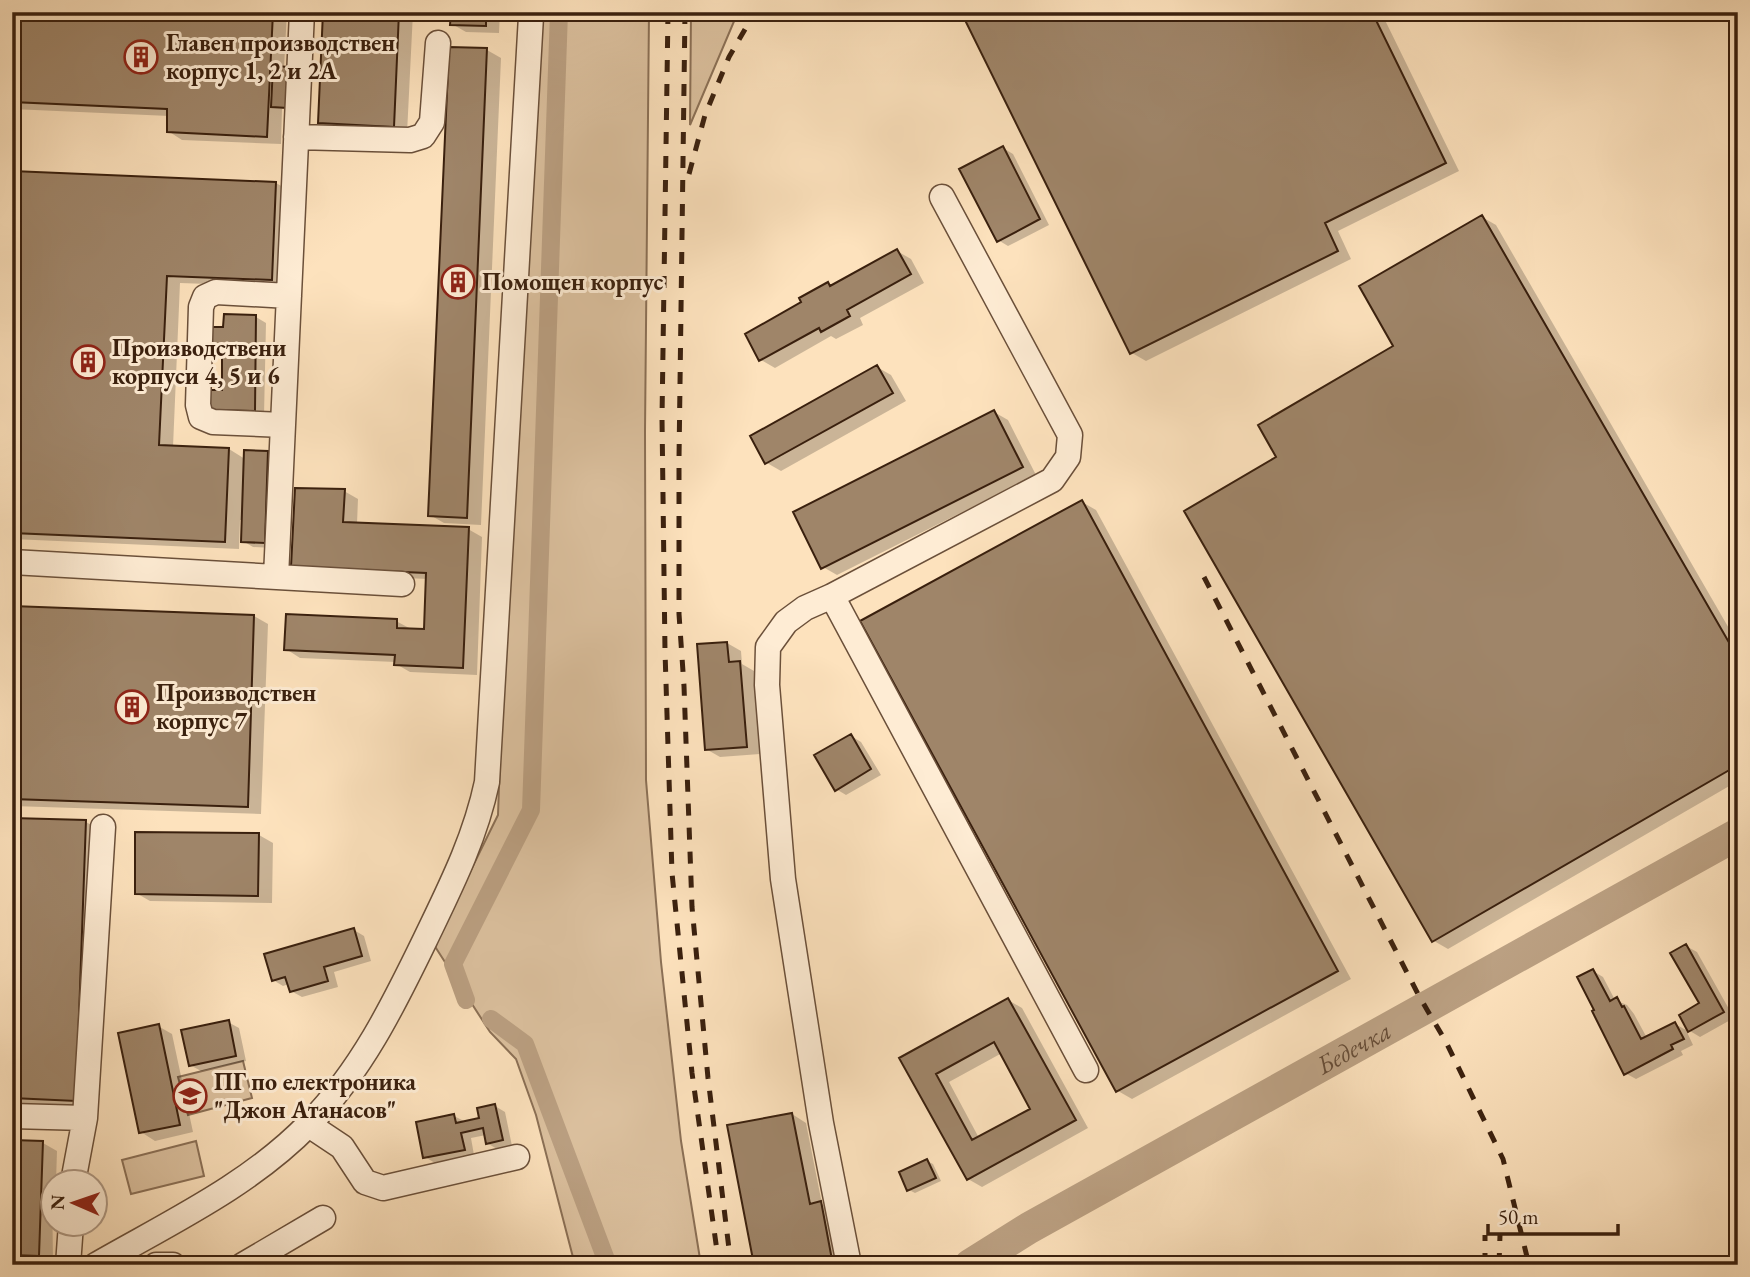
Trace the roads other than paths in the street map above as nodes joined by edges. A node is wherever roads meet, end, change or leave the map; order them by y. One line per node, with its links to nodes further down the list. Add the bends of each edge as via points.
1 (302, 12): 4 (street)
2 (531, 16): 16 (street, via 487,782 481,812 467,854 389,1014 359,1064)
3 (438, 43): 4 (street, via 432,122 423,136 410,141)
4 (296, 137): 6 (street)
5 (942, 197): 11 (street, via 1070,435 1068,457 1052,480)
6 (289, 296): 7 (street); 7 (street, via 216,292 205,297 201,307 201,417 213,422)
7 (283, 425): 9 (street)
8 (12, 562): 9 (street)
9 (276, 577): 10 (street)
10 (402, 584)
11 (832, 596): 13 (street); 26 (street, via 786,622 768,648 767,685 783,878 821,1123)
12 (103, 827): 15 (street)
13 (1086, 1070)
14 (12, 1116): 15 (street)
15 (85, 1118): 18 (street)
16 (309, 1125): 17 (street, via 342,1147 365,1182 383,1188); 22 (street, via 221,1194)
17 (517, 1157)
18 (76, 1168)
19 (323, 1218): 25 (street)
20 (70, 1238): 21 (street)
21 (68, 1265)
22 (96, 1265)
23 (156, 1265): 24 (street)
24 (173, 1265)
25 (243, 1265)
26 (849, 1265)

